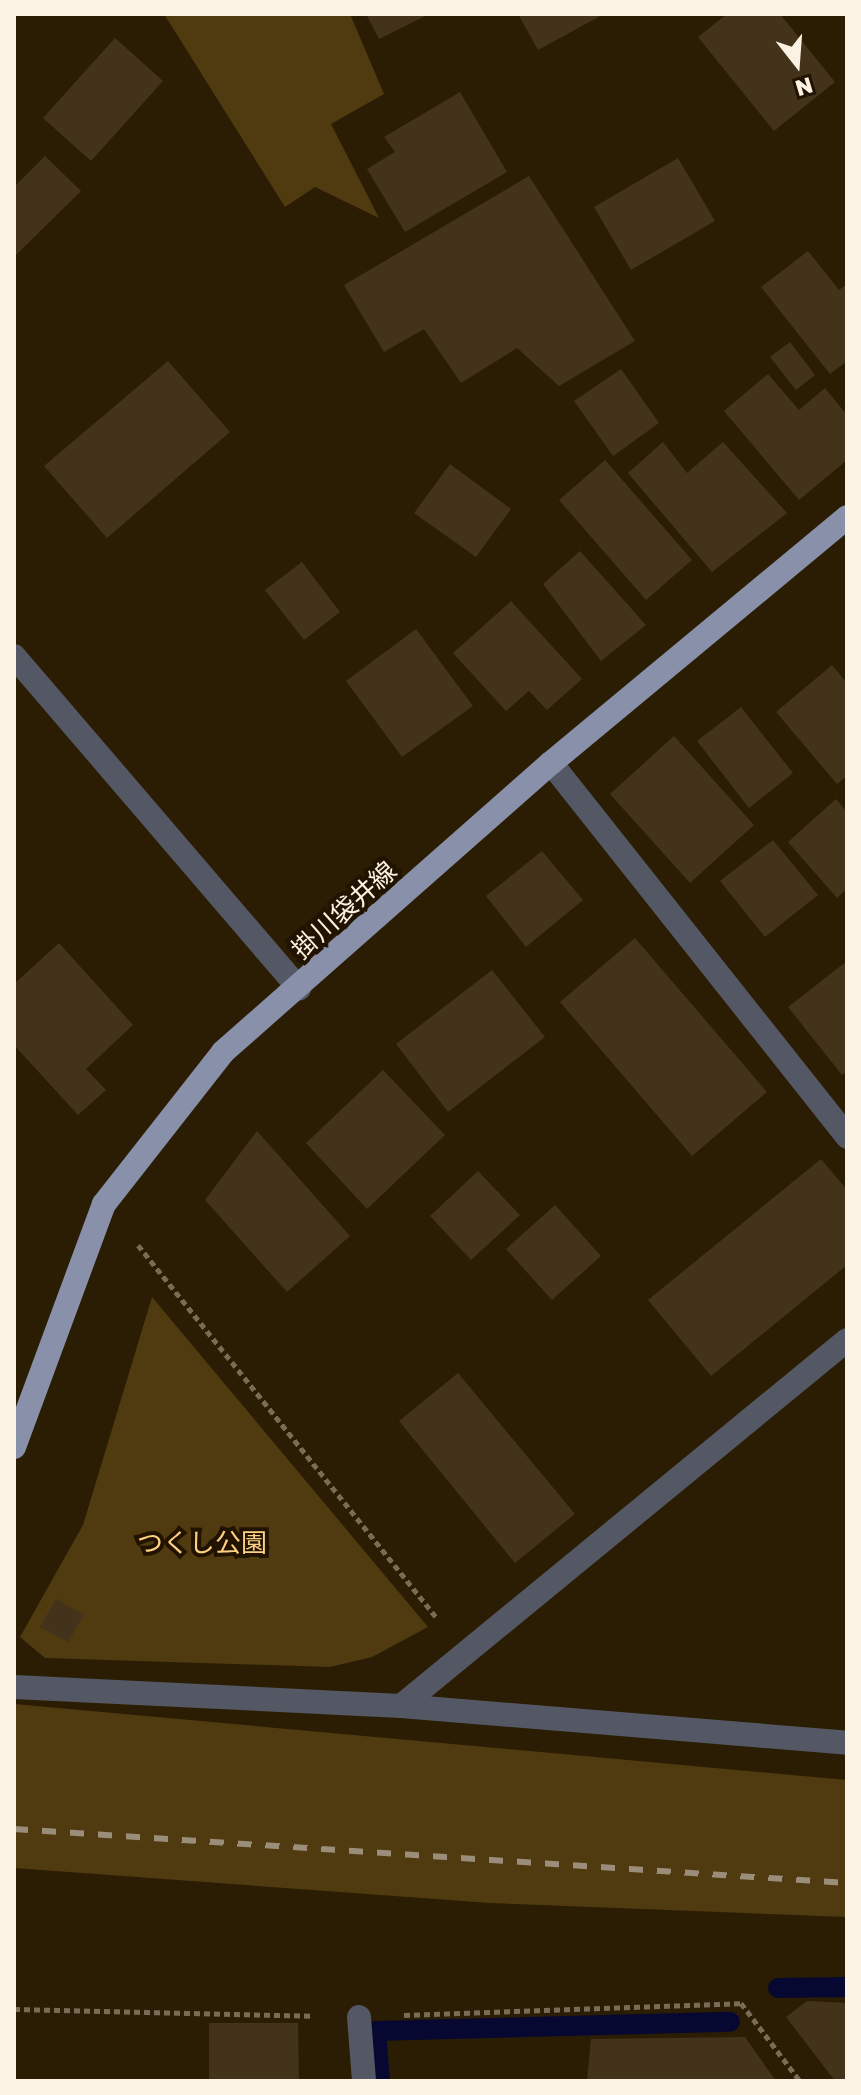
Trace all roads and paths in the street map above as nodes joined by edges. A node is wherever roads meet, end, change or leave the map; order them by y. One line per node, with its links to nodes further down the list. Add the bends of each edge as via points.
1 (847, 517): 3 (main road, 掛川袋井線)
2 (14, 656): 4 (street)
3 (551, 763): 4 (main road, 掛川袋井線); 5 (street)
4 (299, 988): 6 (main road, 掛川袋井線, via 223,1052)
5 (847, 1137)
6 (104, 1204): 8 (main road, 掛川袋井線); 9 (path)
7 (847, 1340): 9 (street)
8 (14, 1447)
9 (465, 1654): 11 (street)
10 (14, 1687): 11 (street)
11 (401, 1706): 12 (street)
12 (847, 1743)
13 (14, 2009): 14 (path)
14 (359, 2017): 15 (street); 16 (path, via 741,2003)
15 (364, 2081)
16 (800, 2081)

